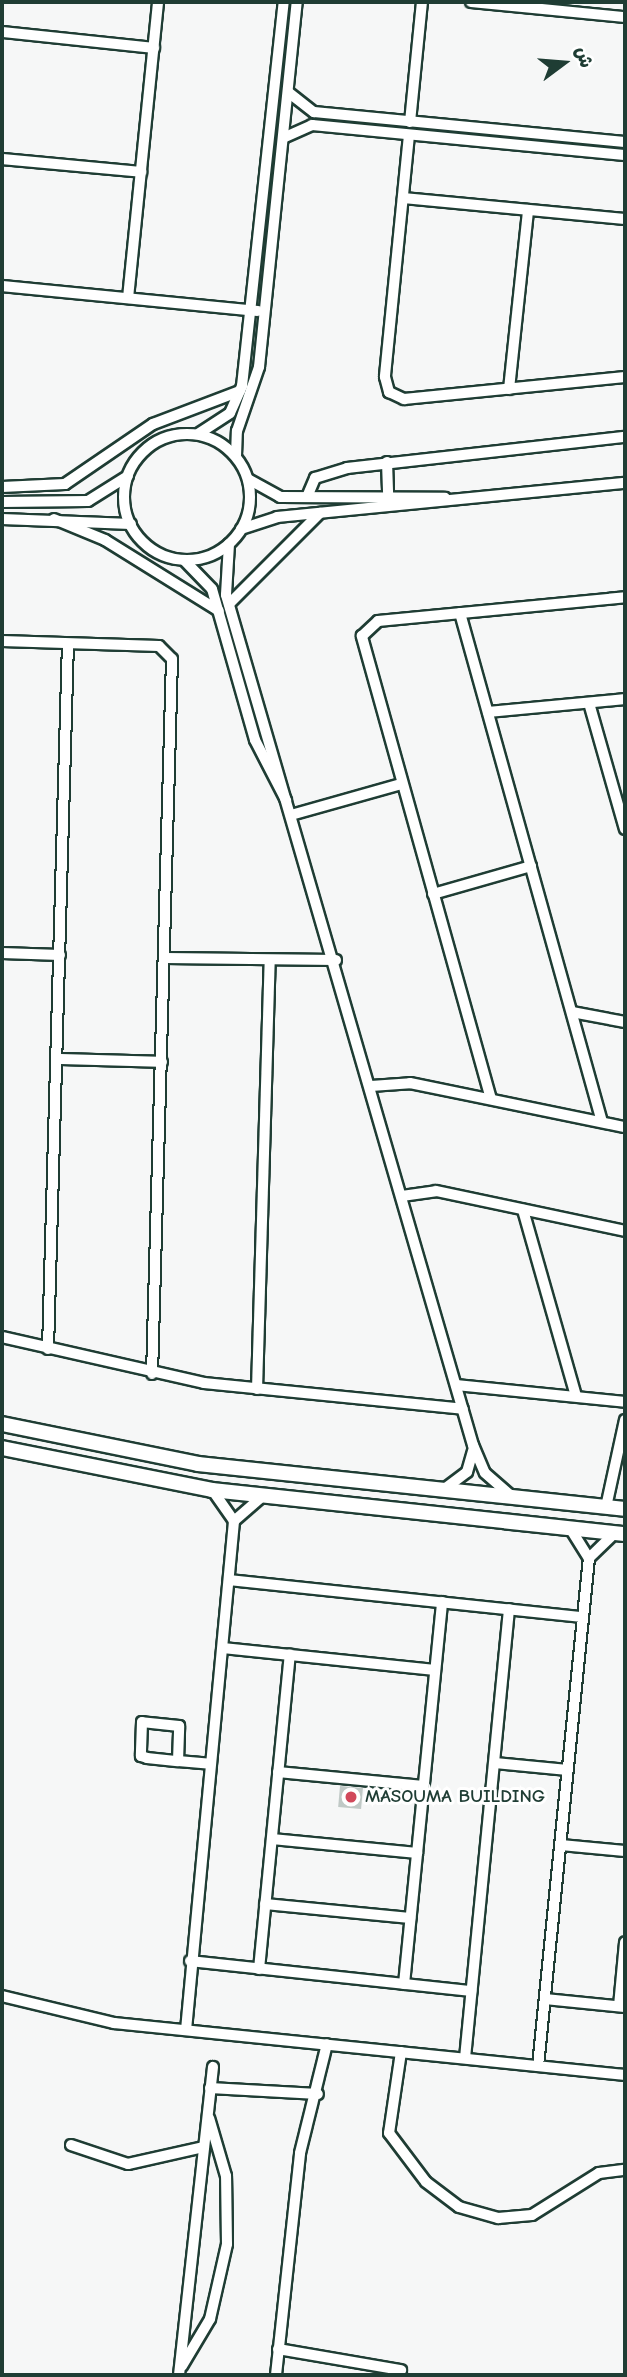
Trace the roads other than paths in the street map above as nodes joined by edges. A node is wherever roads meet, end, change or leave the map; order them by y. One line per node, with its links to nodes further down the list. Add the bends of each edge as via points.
1 (158, 2): 8 (street)
2 (284, 2): 24 (street)
3 (297, 2): 9 (street)
4 (422, 2): 11 (street)
5 (471, 2): 6 (street)
6 (625, 17)
7 (2, 32): 8 (street)
8 (154, 48): 18 (street)
9 (288, 92): 10 (street, via 301,107); 14 (street)
10 (321, 113): 11 (street); 12 (street)
11 (410, 122): 15 (street)
12 (318, 126): 13 (street); 14 (street, via 299,127)
13 (409, 135): 16 (street); 19 (street)
14 (283, 138): 25 (street)
15 (625, 142)
16 (625, 155)
17 (2, 159): 18 (street)
18 (141, 172): 23 (street)
19 (403, 198): 20 (street); 27 (street, via 387,389 404,399)
20 (528, 210): 21 (street); 27 (street)
21 (625, 219)
22 (2, 286): 23 (street)
23 (128, 298): 24 (street)
24 (252, 310): 25 (street); 28 (street)
25 (264, 312): 31 (street, via 258,378 237,431)
26 (625, 377): 27 (street)
27 (509, 389)
28 (240, 391): 29 (street, via 224,420); 36 (street, via 153,424 65,484)
29 (198, 434): 31 (street); 33 (street, via 155,442)
30 (625, 438): 32 (street)
31 (236, 456): 34 (street)
32 (387, 462): 37 (street); 38 (street, via 318,475)
33 (128, 476): 40 (street, via 88,501); 44 (street, via 124,500)
34 (248, 479): 38 (street, via 271,495); 45 (street, via 250,505)
35 (625, 484): 39 (street)
36 (2, 488)
37 (388, 496): 38 (street); 39 (street)
38 (307, 497)
39 (458, 500): 41 (street)
40 (2, 502)
41 (320, 513): 45 (street, via 267,519); 49 (street)
42 (2, 519): 43 (street)
43 (54, 519): 44 (street); 50 (street, via 105,540)
44 (131, 524): 47 (street, via 148,545)
45 (241, 530): 46 (street)
46 (229, 544): 47 (street); 49 (street, via 224,578)
47 (184, 559): 50 (street, via 207,580)
48 (625, 597): 51 (street)
49 (229, 604): 59 (street)
50 (219, 611): 59 (street, via 260,754)
51 (460, 613): 56 (street); 57 (street, via 378,621 362,636)
52 (2, 641): 53 (street)
53 (68, 644): 65 (street); 66 (street, via 159,646 171,656)
54 (625, 699): 55 (street)
55 (589, 702): 56 (street); 58 (street)
56 (488, 712): 62 (street)
57 (401, 784): 60 (street); 63 (street)
58 (621, 801): 61 (street)
59 (288, 803): 60 (street)
60 (291, 815): 67 (street)
61 (625, 829)
62 (531, 866): 63 (street); 69 (street)
63 (433, 894): 74 (street)
64 (2, 953): 65 (street)
65 (60, 954): 71 (street)
66 (166, 958): 68 (street); 72 (street)
67 (336, 960): 68 (street); 73 (street)
68 (271, 961): 84 (street)
69 (572, 1012): 70 (street); 75 (street)
70 (625, 1022)
71 (57, 1059): 72 (street); 81 (street)
72 (162, 1062): 82 (street)
73 (371, 1086): 74 (street, via 410,1083); 77 (street)
74 (491, 1099): 75 (street)
75 (602, 1122): 76 (street)
76 (625, 1127)
77 (402, 1196): 78 (street, via 436,1191); 83 (street)
78 (523, 1210): 79 (street); 85 (street)
79 (625, 1231)
80 (2, 1337): 81 (street)
81 (48, 1349): 82 (street)
82 (152, 1374): 84 (street)
83 (456, 1385): 85 (street); 87 (street)
84 (257, 1389): 87 (street)
85 (576, 1396): 86 (street)
86 (625, 1402)
87 (463, 1409): 90 (street)
88 (625, 1420): 96 (street)
89 (2, 1424): 93 (street, via 198,1464)
90 (474, 1445): 93 (street, via 467,1472); 95 (street, via 490,1480)
91 (2, 1448): 92 (street)
92 (212, 1490): 94 (street); 98 (street)
93 (443, 1490): 95 (street)
94 (264, 1496): 98 (street); 99 (street)
95 (514, 1498): 96 (street)
96 (606, 1507): 97 (street)
97 (625, 1509)
98 (234, 1521): 102 (street)
99 (570, 1528): 100 (street); 101 (street)
100 (621, 1533): 101 (street)
101 (589, 1558): 105 (street)
102 (229, 1580): 103 (street); 106 (street)
103 (442, 1602): 104 (street); 108 (street)
104 (509, 1609): 105 (street); 110 (street)
105 (582, 1617): 112 (street)
106 (223, 1648): 107 (street); 111 (street)
107 (290, 1655): 108 (street); 113 (street)
108 (435, 1670): 114 (street)
109 (178, 1761): 109 (street, via 179,1726 142,1722 141,1756); 111 (street)
110 (495, 1763): 112 (street); 125 (street)
111 (210, 1764): 122 (street)
112 (568, 1770): 116 (street)
113 (278, 1772): 114 (street); 115 (street)
114 (423, 1786): 118 (street)
115 (272, 1839): 118 (street); 119 (street)
116 (561, 1845): 117 (street); 127 (street)
117 (625, 1851)
118 (417, 1853): 120 (street)
119 (265, 1904): 120 (street); 123 (street)
120 (410, 1918): 124 (street)
121 (625, 1942): 128 (street)
122 (190, 1961): 123 (street); 129 (street)
123 (259, 1969): 124 (street)
124 (404, 1984): 125 (street)
125 (471, 1991): 132 (street)
126 (2, 1996): 129 (street, via 104,2022)
127 (545, 1999): 128 (street); 133 (street)
128 (622, 2007)
129 (186, 2030): 130 (street)
130 (327, 2044): 131 (street); 137 (street)
131 (401, 2052): 132 (street); 141 (street, via 389,2133 426,2182 459,2207 498,2218 532,2215 599,2173)
132 (465, 2058): 133 (street)
133 (538, 2066): 135 (street)
134 (213, 2067): 136 (street)
135 (625, 2075)
136 (210, 2088): 137 (street); 138 (street)
137 (318, 2094): 142 (street, via 300,2153)
138 (208, 2114): 140 (street); 144 (street, via 226,2176 227,2244 215,2305)
139 (71, 2145): 140 (street, via 128,2164)
140 (204, 2147): 144 (street)
141 (625, 2170)
142 (278, 2349): 143 (street); 145 (street)
143 (401, 2370)
144 (180, 2372)
145 (276, 2375)

